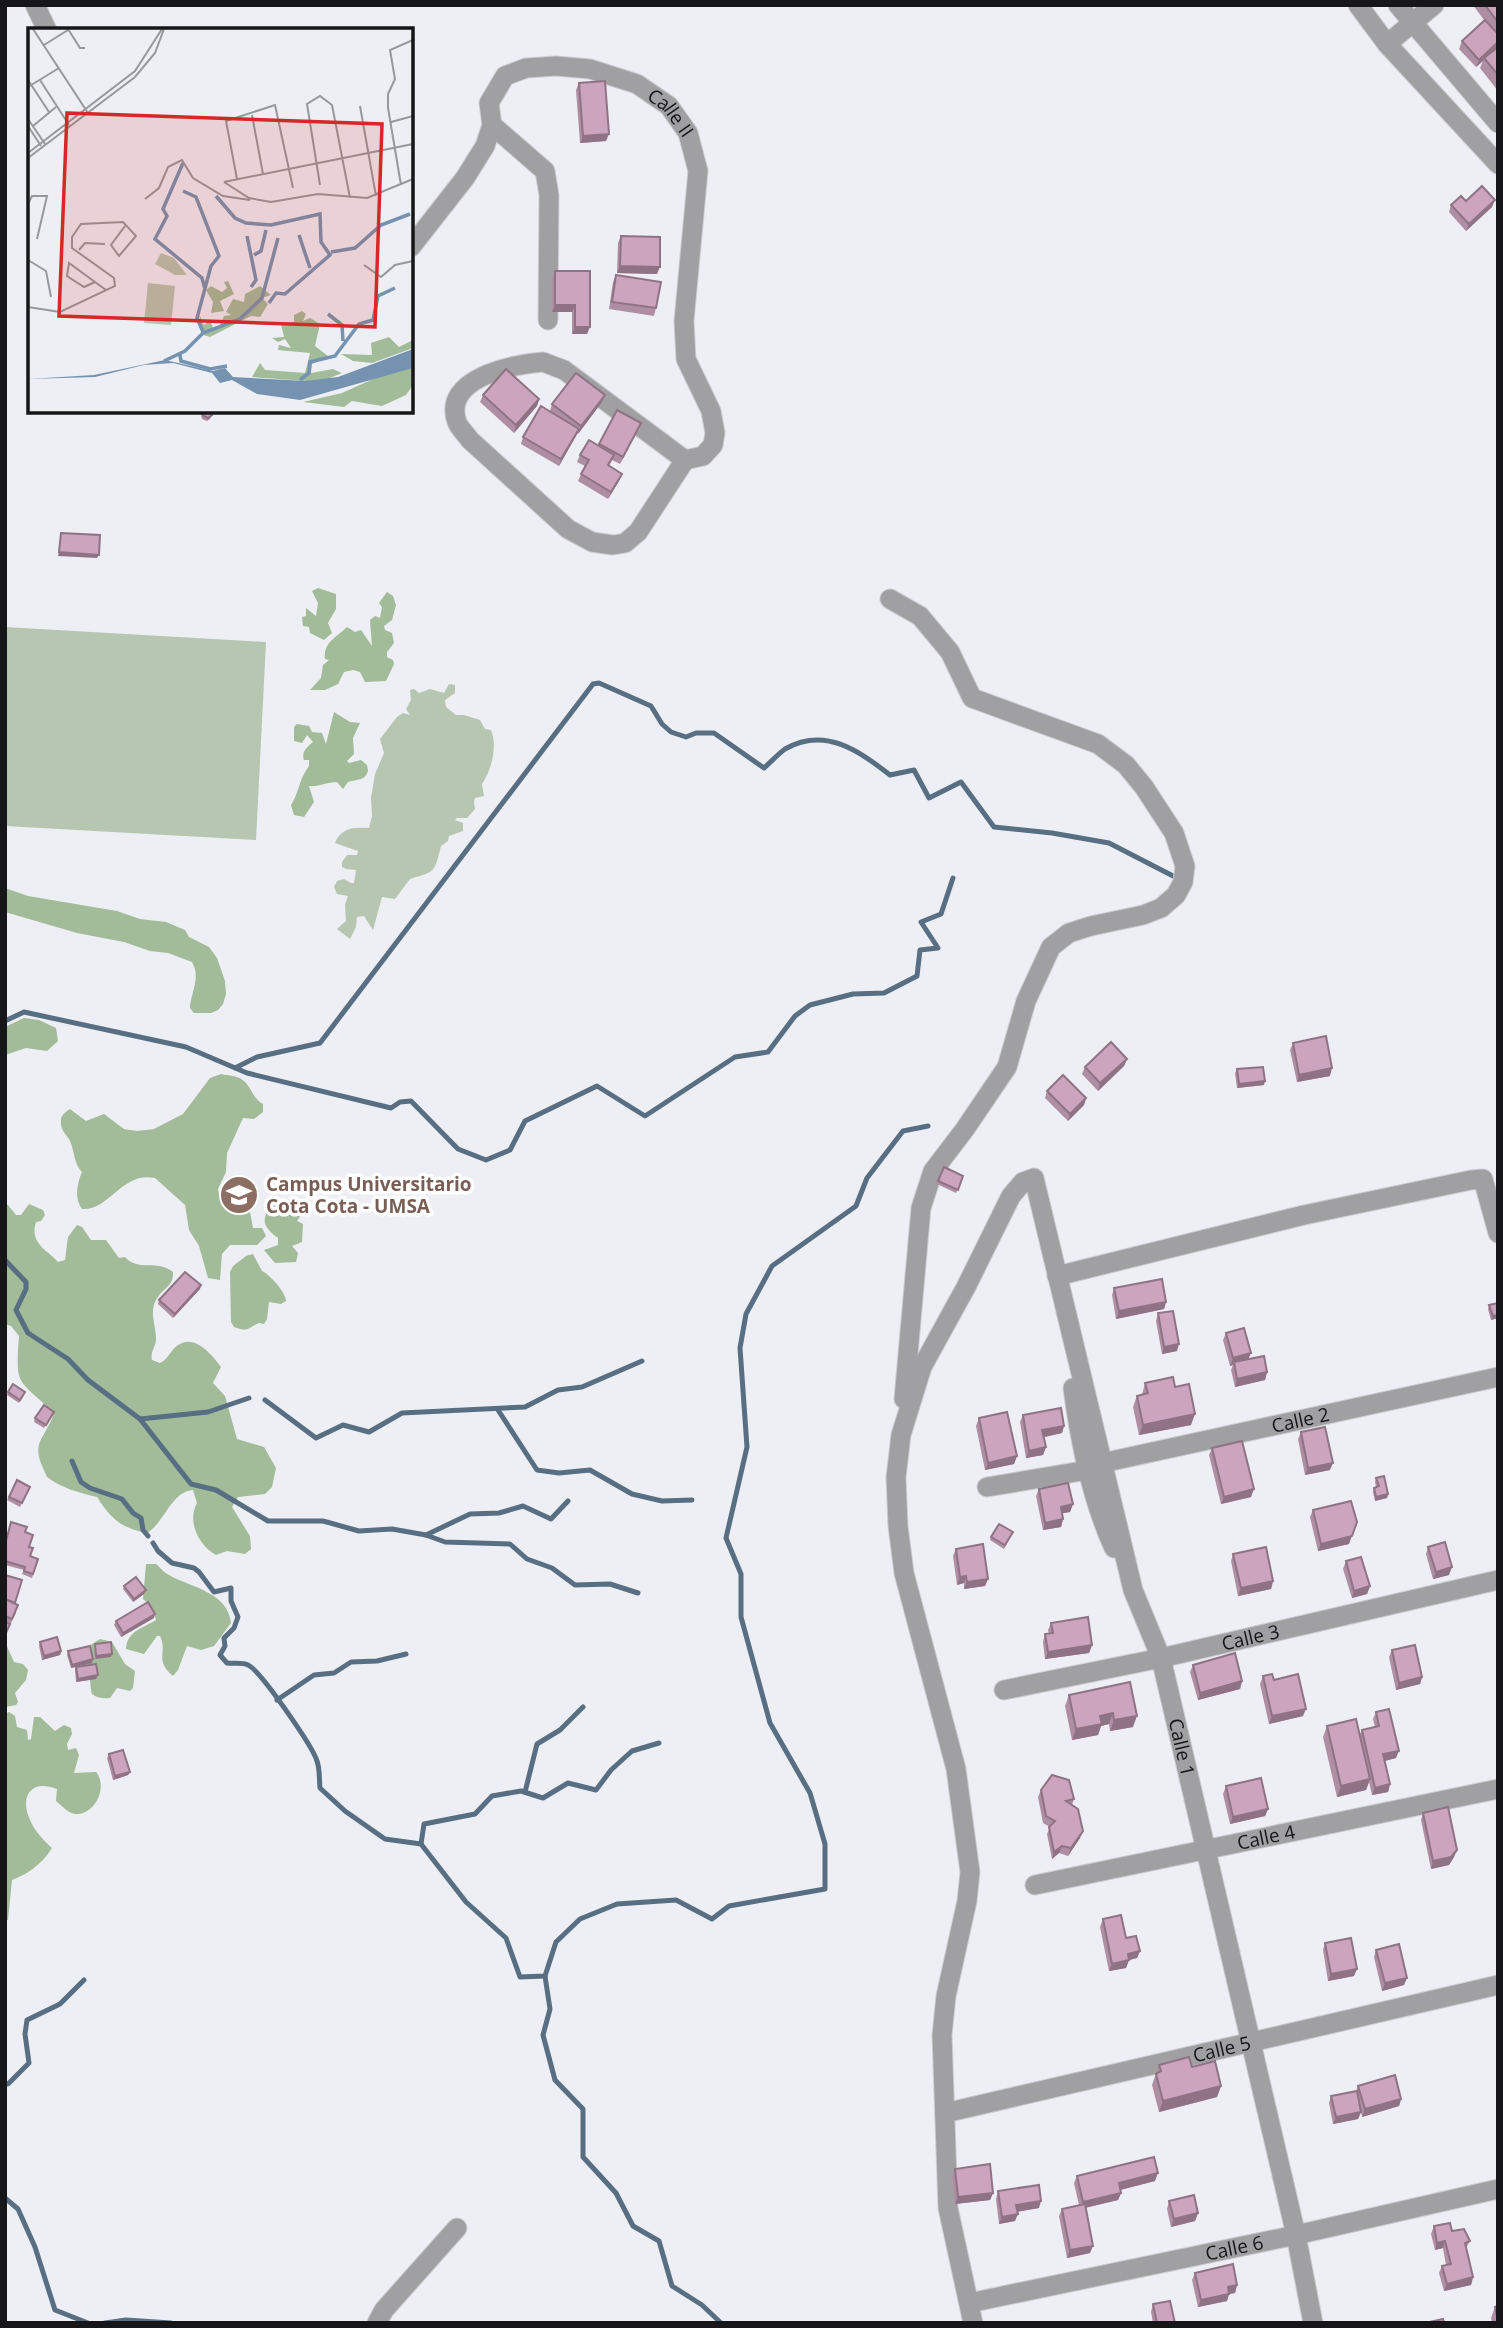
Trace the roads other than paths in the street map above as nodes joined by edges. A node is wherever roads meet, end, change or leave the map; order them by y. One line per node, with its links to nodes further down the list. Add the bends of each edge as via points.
1 (35, 5): 6 (street)
2 (1358, 5): 7 (street)
3 (1398, 5): 5 (street)
4 (1434, 5): 5 (street)
5 (1412, 23): 7 (street); 8 (street)
6 (46, 28)
7 (1387, 44): 10 (street)
8 (1498, 123)
9 (492, 125): 11 (street, Calle II, via 465,178); 12 (street, via 545,172 549,195); 13 (street, Calle II, via 489,103 505,76 526,68 556,66 590,69 637,84 669,106 688,133 698,171 684,321 687,359 711,411 715,433 713,445 703,456)
10 (1498, 164)
11 (413, 244)
12 (548, 320)
13 (685, 460): 13 (street, via 638,532 625,543 592,542 568,529 470,440 457,422 455,407 461,390 479,378 521,363 543,362 564,370)
14 (890, 598): 18 (street, via 928,625 950,652 972,698 1098,744 1126,765 1174,834 1185,866 1183,882 1161,908 1069,933 1051,947 1026,1001 1007,1067 933,1171 921,1208)
15 (1498, 1233): 16 (street, via 1483,1180 1471,1180 1304,1215)
16 (1058, 1276): 18 (street, via 1034,1178 1023,1182 1011,1196 922,1367); 19 (street, Calle 1, via 1071,1331 1073,1389)
17 (1498, 1377): 19 (street, Calle 2)
18 (901, 1435): 29 (street, via 896,1477 904,1573 956,1769 970,1872 946,1996 942,2035)
19 (1095, 1466): 20 (street, Calle 2); 22 (street, Calle 1, via 1104,1526)
20 (987, 1487)
21 (1498, 1580): 22 (street, Calle 3)
22 (1161, 1658): 23 (street, Calle 3); 25 (street, Calle 1)
23 (1004, 1690)
24 (1498, 1789): 25 (street, Calle 4)
25 (1205, 1851): 26 (street, Calle 4); 28 (street, Calle 1)
26 (1035, 1885)
27 (1498, 1984): 28 (street, Calle 5)
28 (1250, 2042): 29 (street, Calle 5); 32 (street, Calle 1)
29 (945, 2113): 33 (street, via 948,2208)
30 (1498, 2189): 32 (street, Calle 6)
31 (457, 2228): 34 (street)
32 (1296, 2235): 33 (street, Calle 6); 36 (street, Calle 1)
33 (969, 2303): 35 (street)
34 (377, 2323)
35 (974, 2323)
36 (1314, 2323)

